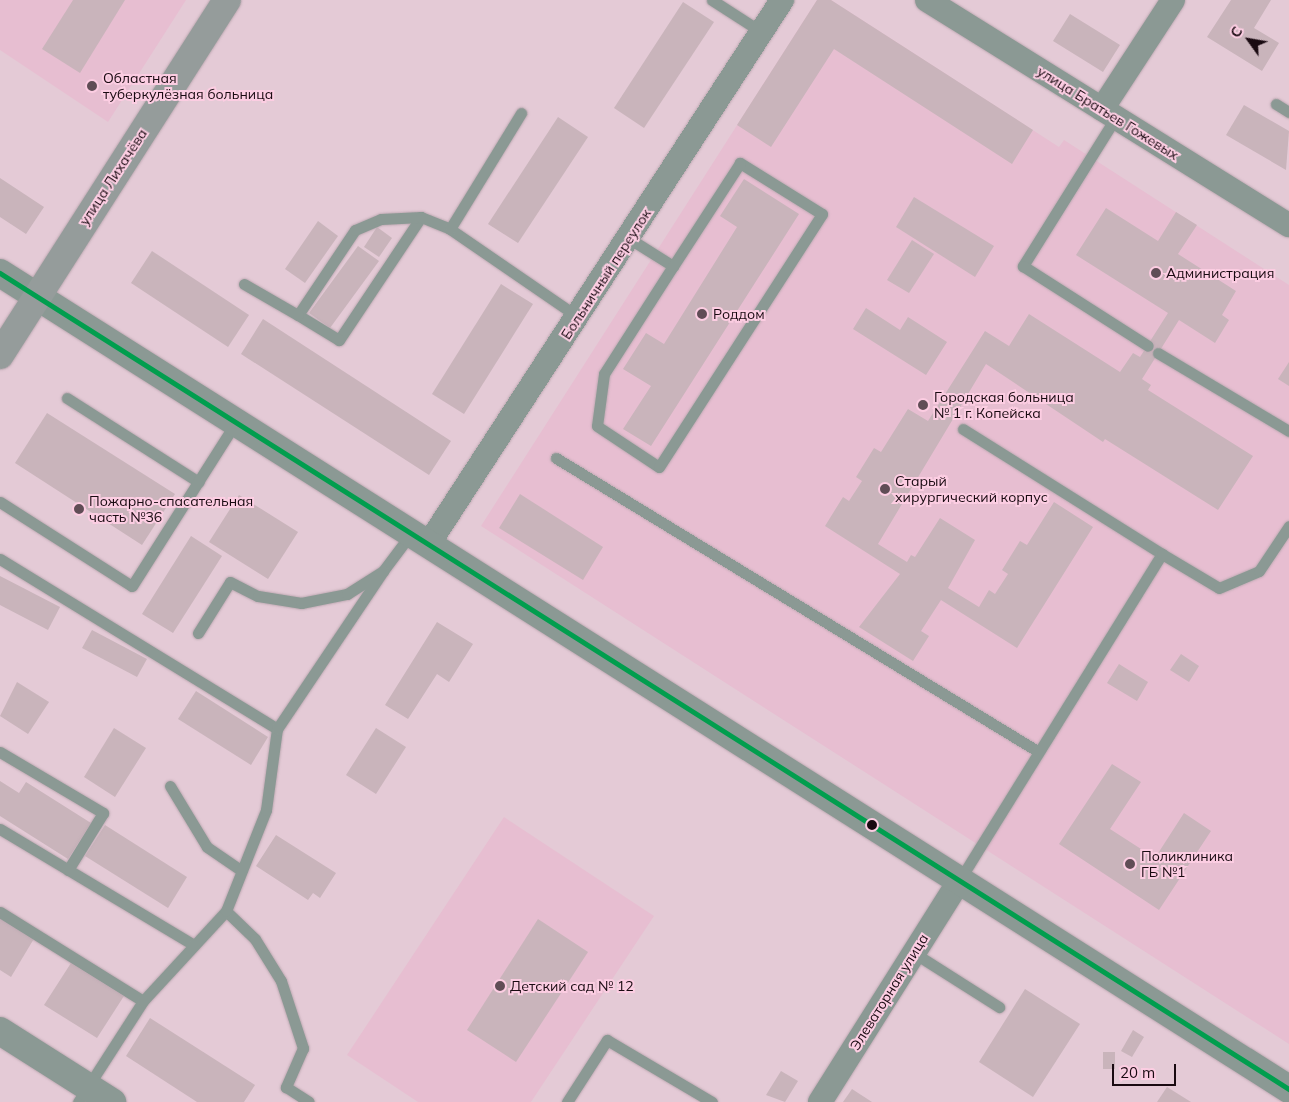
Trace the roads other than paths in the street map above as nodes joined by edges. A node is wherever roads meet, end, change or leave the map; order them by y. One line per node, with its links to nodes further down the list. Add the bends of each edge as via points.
1 (227, 0): 18 (main road, улица Лихачёва)
2 (712, 0): 6 (lane)
3 (782, 0): 6 (street, Больничный переулок)
4 (927, 0): 10 (street, улица Братьев Гожевых)
5 (1173, 0): 10 (street)
6 (760, 31): 14 (street, Больничный переулок)
7 (1276, 104): 8 (lane)
8 (1289, 112)
9 (521, 113): 13 (lane)
10 (1109, 113): 12 (street, улица Братьев Гожевых); 21 (lane, via 1023,266)
11 (421, 217): 13 (lane); 19 (lane, via 381,219 355,230); 19 (lane, via 339,340)
12 (1289, 225)
13 (450, 229): 20 (lane)
14 (630, 239): 15 (lane); 20 (street, Больничный переулок)
15 (673, 266): 15 (lane, via 604,374 596,426 659,467 822,214 740,163)
16 (0, 273): 18 (street)
17 (244, 284): 19 (lane)
18 (36, 295): 23 (main road, улица Лихачёва); 25 (street)
19 (298, 315)
20 (578, 317): 32 (street, Больничный переулок)
21 (1148, 346)
22 (1158, 353): 27 (lane)
23 (0, 355)
24 (67, 398): 29 (lane)
25 (235, 424): 29 (lane); 32 (street)
26 (963, 429): 33 (lane)
27 (1289, 431)
28 (556, 458): 39 (lane)
29 (199, 482): 30 (lane, via 132,586)
30 (0, 502)
31 (1289, 526): 33 (lane, via 1259,571 1220,588)
32 (419, 540): 35 (lane); 44 (street)
33 (1162, 554): 39 (lane)
34 (0, 559): 37 (lane)
35 (383, 571): 36 (lane, via 347,594 301,604 258,596 230,582); 37 (lane)
36 (198, 633)
37 (277, 729): 43 (lane, via 266,810)
38 (0, 752): 42 (lane, via 103,813)
39 (1039, 752): 44 (lane)
40 (170, 786): 43 (lane, via 207,847)
41 (0, 829): 42 (lane)
42 (68, 870): 47 (lane)
43 (242, 871): 45 (lane)
44 (958, 883): 48 (street, Элеваторная улица); 52 (street)
45 (226, 911): 47 (lane); 55 (lane, via 255,939 281,981 303,1048 286,1087)
46 (0, 912): 49 (lane)
47 (194, 945): 49 (lane)
48 (914, 953): 50 (lane); 58 (street, Элеваторная улица)
49 (143, 1001): 53 (lane)
50 (999, 1008)
51 (0, 1031): 53 (street)
52 (1289, 1089)
53 (83, 1094): 54 (street)
54 (112, 1102)
55 (309, 1102)
56 (566, 1102): 57 (lane, via 607,1040)
57 (712, 1102)
58 (820, 1102)

